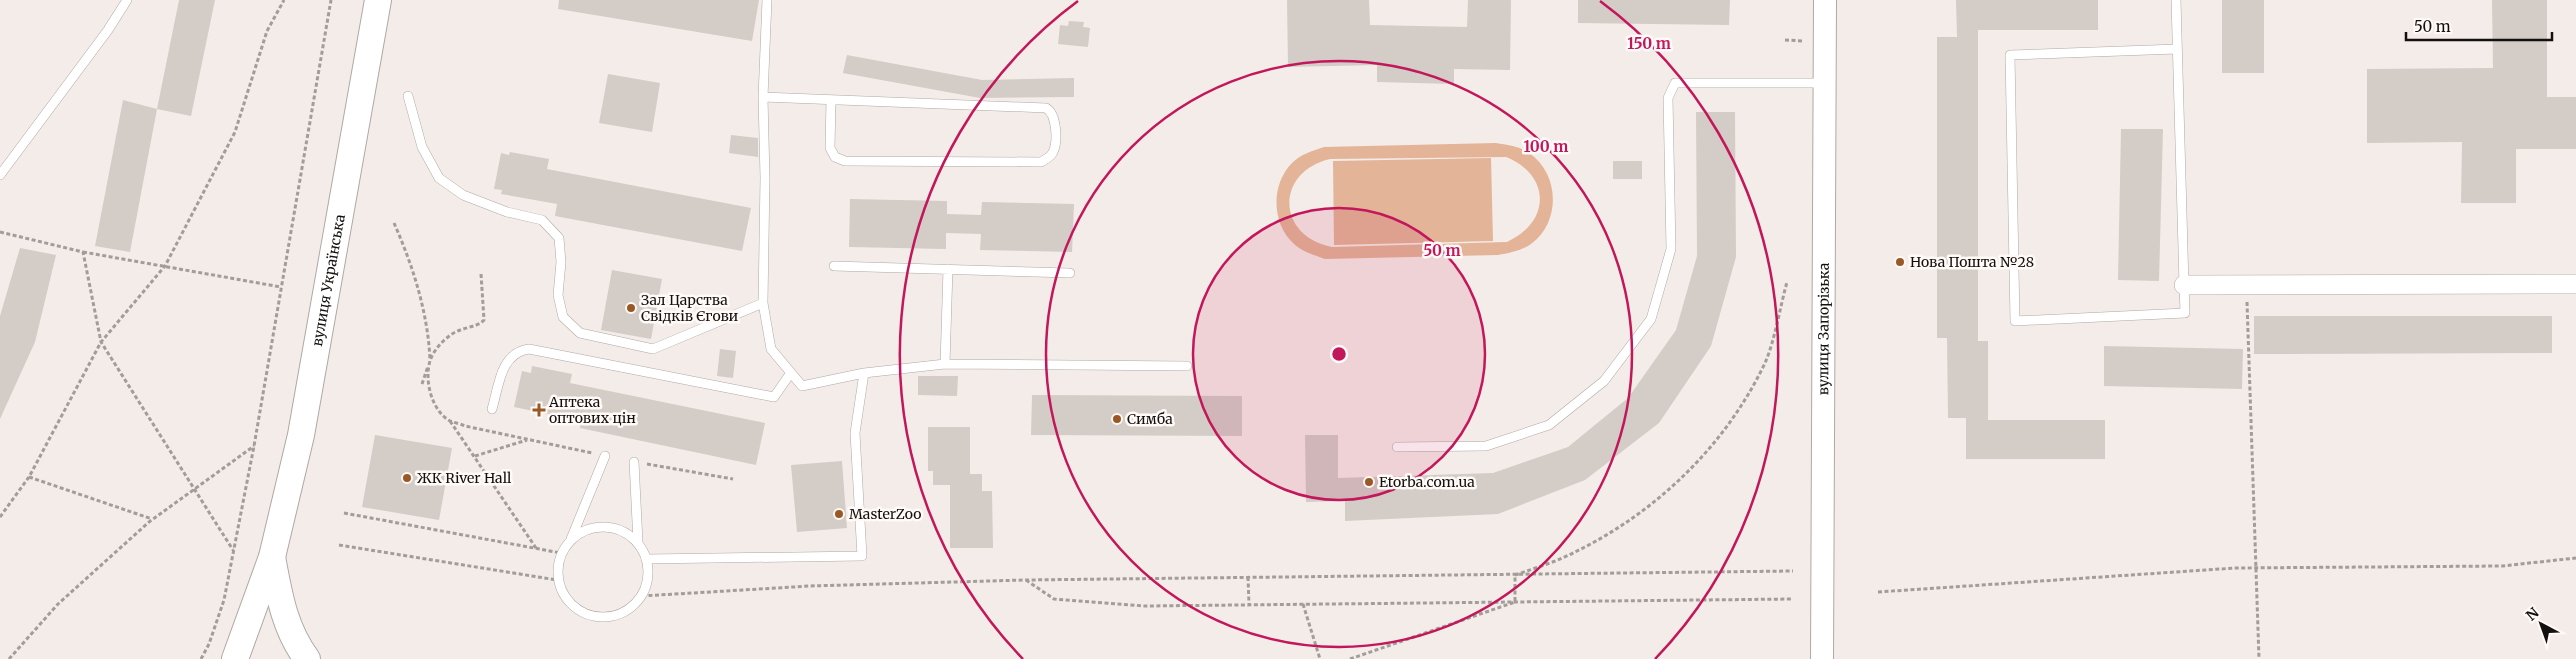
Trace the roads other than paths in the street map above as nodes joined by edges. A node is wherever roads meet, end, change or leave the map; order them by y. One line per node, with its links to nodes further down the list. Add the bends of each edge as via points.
1 (127, 0): 11 (lane)
2 (378, 0): 28 (main road, вулиця Українська, via 301,435)
3 (767, 0): 9 (lane)
4 (1825, 0): 7 (street, вулиця Запорізька)
5 (2176, 0): 6 (lane)
6 (2178, 49): 16 (lane); 16 (lane, via 2010,54 2015,321 2185,312)
7 (1827, 84): 23 (lane, via 1676,83 1668,98 1671,249 1650,319 1604,381 1549,425 1486,446); 32 (street, вулиця Запорізька)
8 (408, 96): 17 (lane, via 422,147 439,178 463,196 507,212 542,220 559,238 558,295 563,317 580,333 653,349)
9 (763, 97): 10 (lane); 17 (lane)
10 (831, 100): 10 (lane, via 1046,108 1052,111 1055,119 1054,151 1041,162 845,161 835,157 830,148)
11 (0, 175)
12 (834, 266): 13 (lane)
13 (948, 269): 14 (lane); 18 (lane)
14 (1070, 273)
15 (2576, 284): 16 (street)
16 (2184, 285)
17 (763, 302): 21 (lane, via 771,349)
18 (945, 364): 19 (lane); 20 (lane)
19 (1187, 366)
20 (864, 373): 21 (lane, via 802,386); 29 (lane, via 855,433 862,556)
21 (790, 374): 22 (lane, via 774,397 529,348 511,355 504,365)
22 (492, 409)
23 (1397, 447)
24 (605, 456): 26 (lane)
25 (634, 462): 27 (lane)
26 (570, 539): 27 (lane, via 586,528 605,526 623,530); 29 (lane, via 557,566 558,580 572,606 585,614 615,616 630,608 642,596 648,578)
27 (638, 542): 29 (lane)
28 (272, 557): 30 (main road, вулиця Українська); 31 (main road, вулиця Українська, via 282,609 294,641)
29 (647, 559)
30 (235, 659)
31 (307, 659)
32 (1822, 659)

